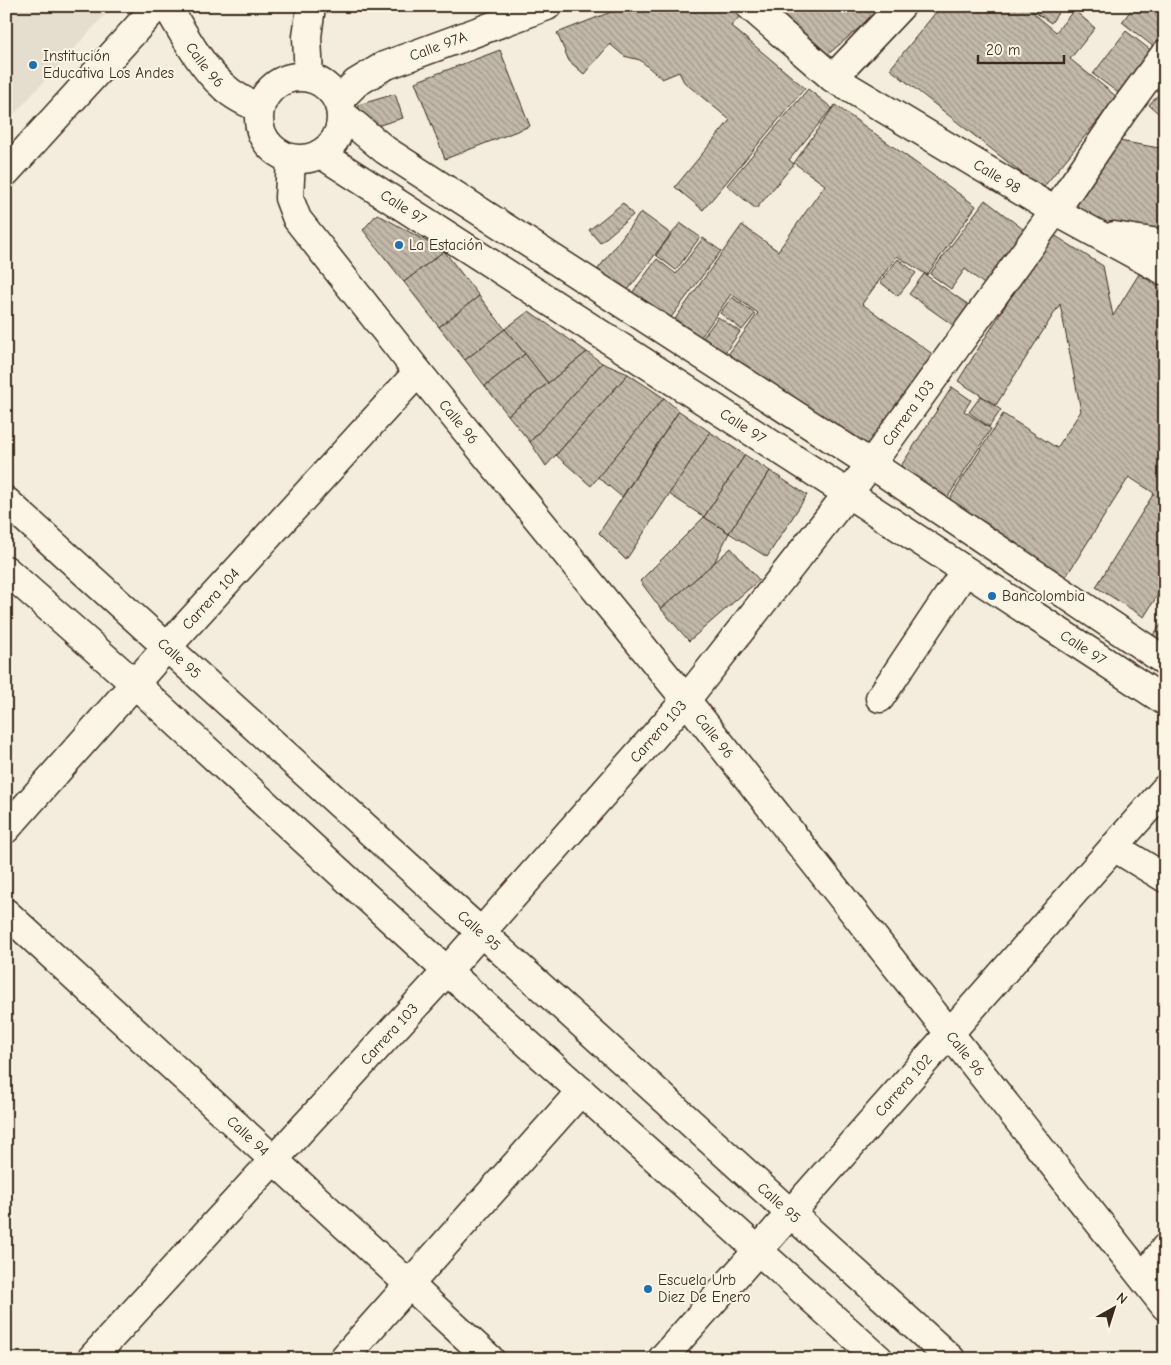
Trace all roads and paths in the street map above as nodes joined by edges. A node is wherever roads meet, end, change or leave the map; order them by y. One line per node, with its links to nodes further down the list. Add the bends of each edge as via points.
1 (157, 6): 14 (street)
2 (167, 6): 11 (street, Calle 96, via 200,59 222,85)
3 (310, 6): 8 (street, via 307,36)
4 (547, 6): 10 (street, Calle 97A, via 384,66 356,83)
5 (750, 6): 9 (street, Calle 98)
6 (901, 6): 9 (street)
7 (1165, 54): 15 (street, Carrera 103)
8 (309, 77): 10 (street, via 326,86); 11 (street, via 296,76 272,86)
9 (832, 78): 15 (street, Calle 98)
10 (340, 107): 12 (street, via 340,129 334,144); 20 (street, via 385,150)
11 (259, 108): 13 (street, via 258,124 264,140 275,152)
12 (321, 154): 13 (street, via 306,160); 21 (street, Calle 97)
13 (290, 159): 19 (street, Calle 96, via 289,198 297,219)
14 (6, 172)
15 (1055, 211): 16 (street, Calle 98); 20 (street, Carrera 103)
16 (1099, 234): 17 (street); 18 (street, Calle 98)
17 (1165, 244)
18 (1165, 271)
19 (418, 372): 25 (street, Carrera 104); 29 (street, Calle 96)
20 (871, 464): 21 (street, Carrera 103); 26 (street)
21 (847, 493): 24 (street, Calle 97); 29 (street, Carrera 103)
22 (6, 501): 25 (street, Calle 95)
23 (6, 570): 27 (street)
24 (965, 571): 28 (street); 30 (street, Calle 97)
25 (168, 647): 27 (street, Carrera 104); 36 (street, Calle 95)
26 (1165, 661)
27 (135, 684): 32 (street, Carrera 104); 37 (street)
28 (880, 698)
29 (686, 700): 36 (street, Carrera 103); 38 (street, Calle 96)
30 (1165, 701)
31 (1165, 789): 33 (street, Carrera 102)
32 (6, 829)
33 (1114, 847): 34 (street); 38 (street, Carrera 102)
34 (1165, 878)
35 (6, 913): 40 (street, Calle 94)
36 (481, 933): 37 (street, Carrera 103); 41 (street, Calle 95)
37 (447, 971): 39 (street); 40 (street, Carrera 103)
38 (949, 1034): 41 (street, Carrera 102); 44 (street, Calle 96)
39 (581, 1091): 43 (street); 45 (street)
40 (273, 1159): 45 (street, Calle 94); 47 (street, Carrera 103)
41 (791, 1213): 43 (street, Carrera 102); 52 (street, Calle 95)
42 (1165, 1248): 44 (street)
43 (758, 1250): 50 (street, Carrera 102); 51 (street)
44 (1144, 1278): 46 (street, Calle 96)
45 (409, 1284): 48 (street); 49 (street, Calle 94)
46 (1165, 1306)
47 (91, 1359)
48 (343, 1359)
49 (490, 1359)
50 (662, 1359)
51 (879, 1359)
52 (951, 1359)

